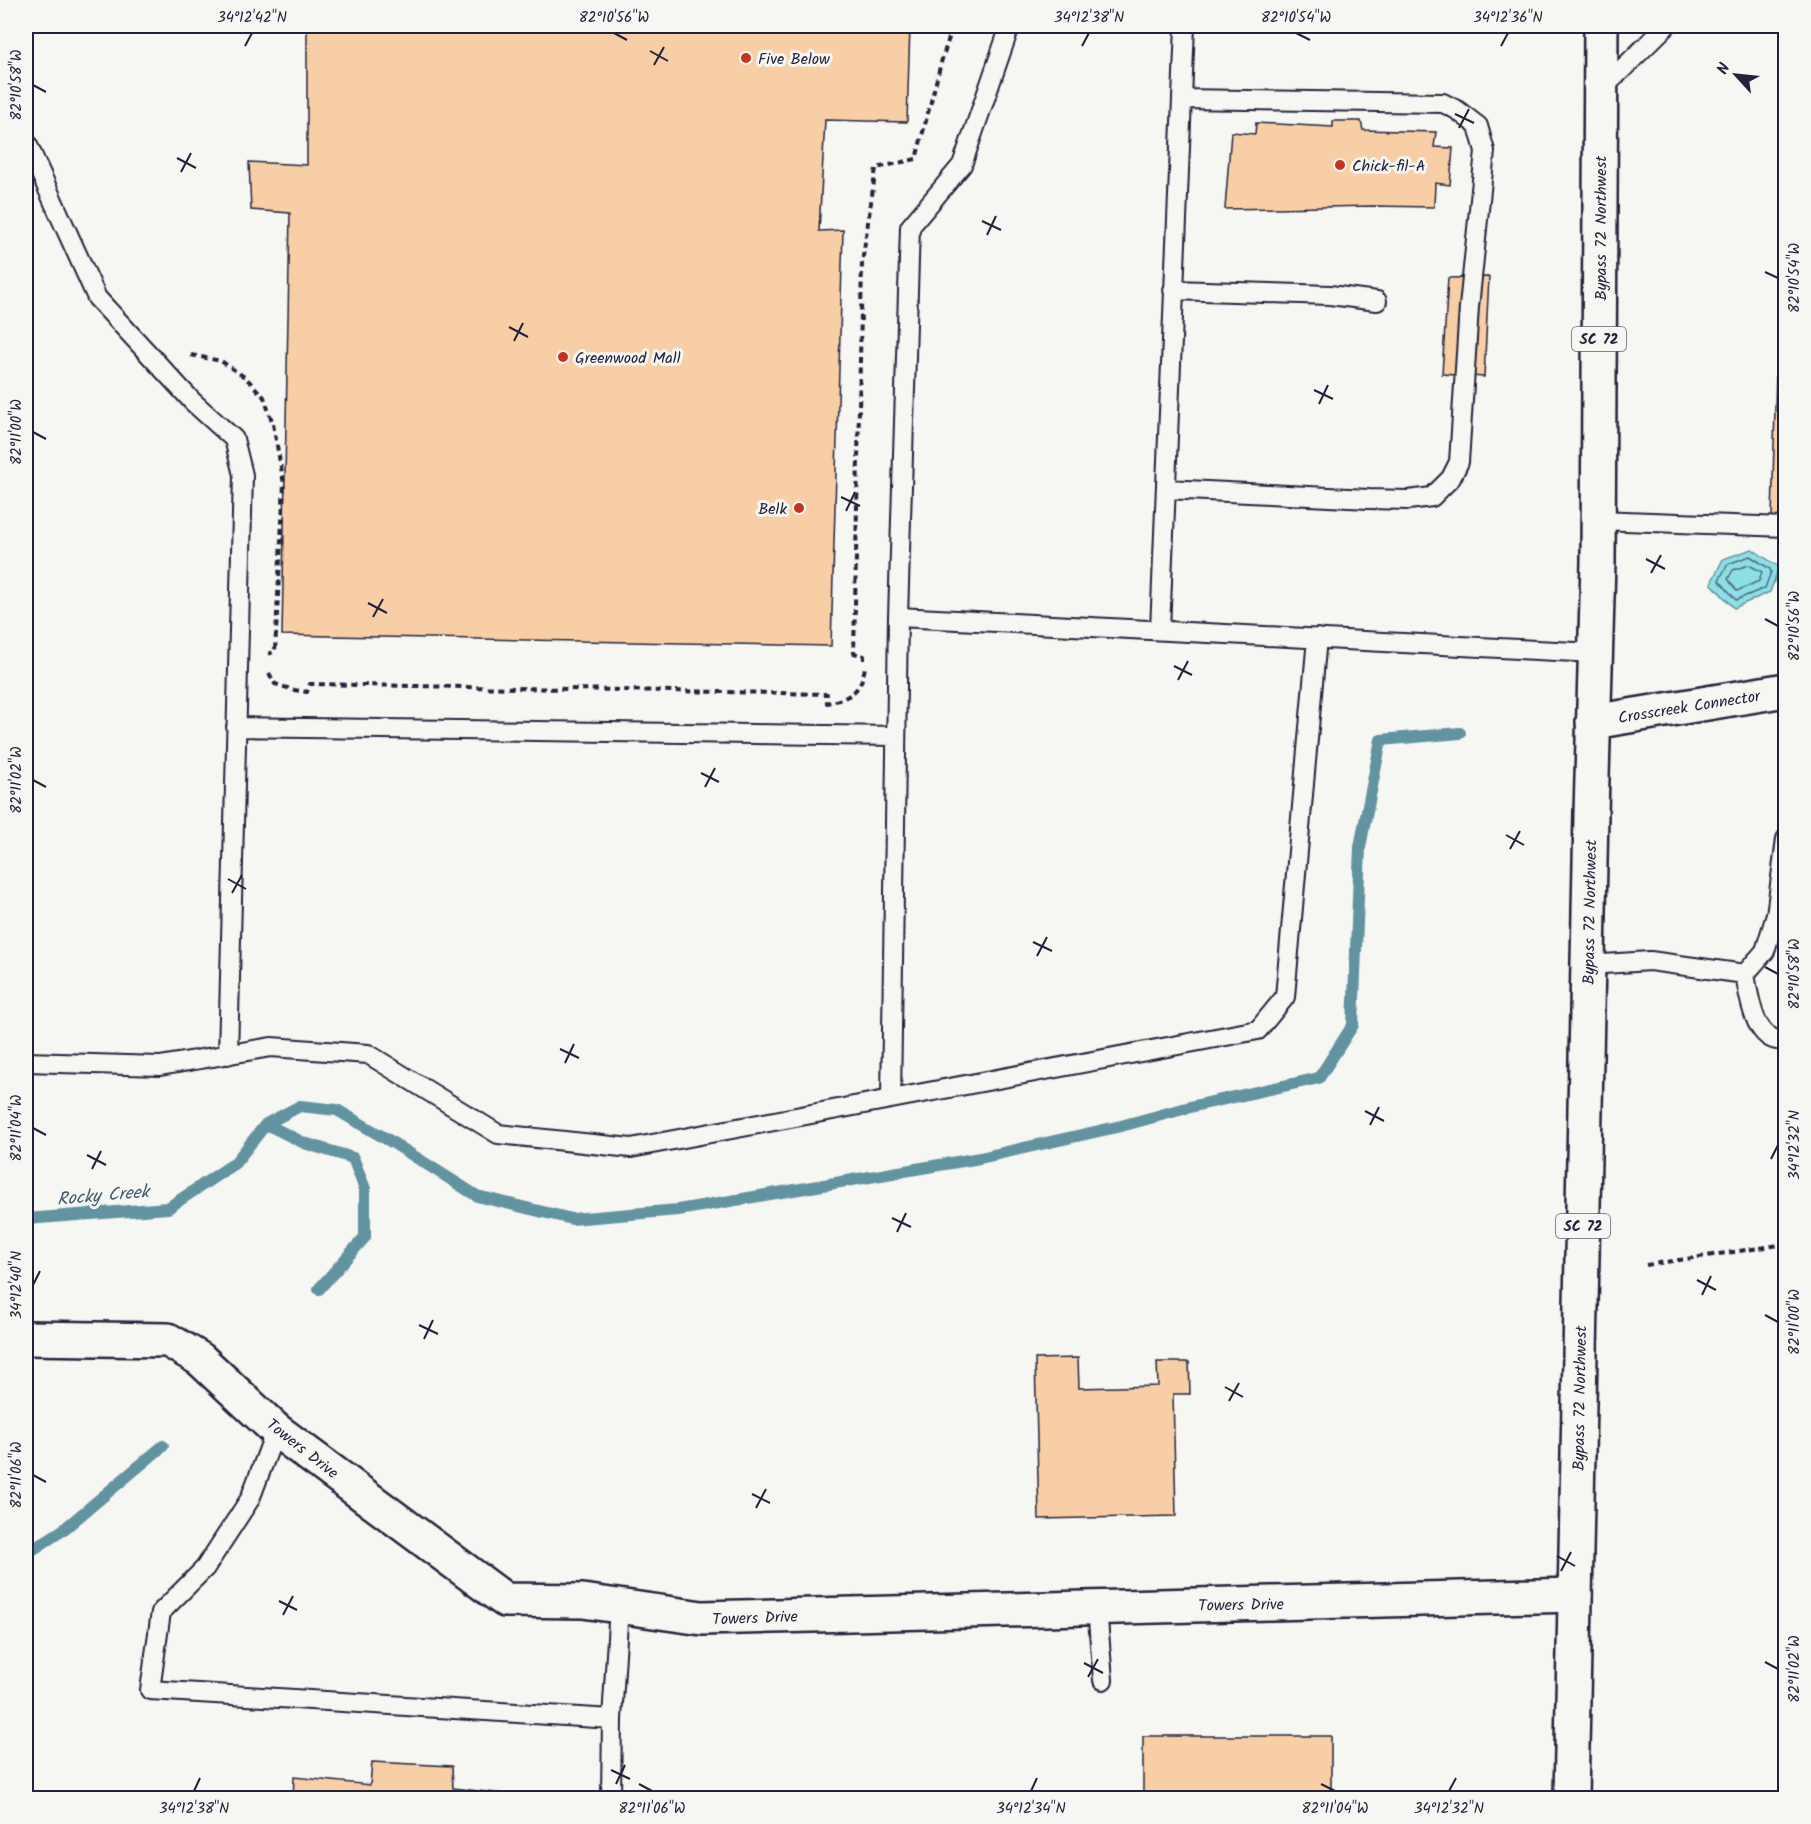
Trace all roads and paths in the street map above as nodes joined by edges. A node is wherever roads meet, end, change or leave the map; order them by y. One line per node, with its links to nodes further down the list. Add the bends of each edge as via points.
1 (953, 26): 20 (path, via 916,159 876,168 864,251 854,653 864,656 860,687 845,699 827,703 827,694 310,684 308,692 275,684)
2 (1010, 26): 15 (lane, via 962,165 910,226)
3 (1185, 26): 7 (lane)
4 (1601, 26): 6 (main road, Bypass 72 Northwest / SC 72)
5 (1666, 26): 6 (lane)
6 (1601, 90): 13 (main road, Bypass 72 Northwest / SC 72)
7 (1182, 99): 9 (lane); 12 (lane, via 1443,103 1478,126 1485,151 1459,462 1450,478 1432,497 1395,499)
8 (26, 141): 23 (lane, via 97,298 193,402 234,440 243,475)
9 (1173, 290): 10 (lane, via 1330,295); 12 (lane)
10 (1377, 301)
11 (185, 353): 19 (path, via 221,362 246,378 264,397 273,424 284,484 275,651)
12 (1166, 489): 16 (lane)
13 (1598, 520): 14 (lane); 18 (main road, Bypass 72 Northwest / SC 72)
14 (1785, 527)
15 (898, 617): 16 (lane); 24 (lane)
16 (1160, 630): 17 (lane)
17 (1317, 638): 18 (lane); 31 (lane, via 1285,997 1258,1030)
18 (1595, 653): 22 (main road, Bypass 72 Northwest / SC 72)
19 (266, 655)
20 (267, 664)
21 (1785, 690): 22 (main road, Crosscreek Connector)
22 (1593, 722): 26 (main road, Bypass 72 Northwest / SC 72)
23 (237, 727): 24 (lane); 29 (lane)
24 (896, 736): 31 (lane)
25 (1785, 839): 27 (lane, via 1774,924 1765,951)
26 (1588, 965): 27 (lane, via 1650,961); 36 (main road, Bypass 72 Northwest / SC 72)
27 (1745, 974): 28 (lane, via 1751,1010 1762,1031 1779,1041)
28 (1785, 1040)
29 (228, 1055): 30 (lane, via 159,1066); 31 (lane, via 272,1047 369,1054 498,1134 631,1148)
30 (26, 1062)
31 (891, 1100)
32 (1785, 1244): 33 (path)
33 (1646, 1265)
34 (26, 1338): 35 (main road, Towers Drive, via 168,1340 200,1359)
35 (276, 1430): 37 (main road, Towers Drive, via 504,1600 583,1601); 40 (lane, via 250,1499 205,1568 161,1612 150,1690)
36 (1575, 1595): 38 (main road, Towers Drive); 42 (main road, Bypass 72 Northwest / SC 72)
37 (619, 1606): 38 (main road, Towers Drive, via 702,1618); 40 (lane)
38 (1097, 1608): 39 (lane)
39 (1103, 1680)
40 (612, 1719): 41 (lane)
41 (611, 1798)
42 (1571, 1798)

